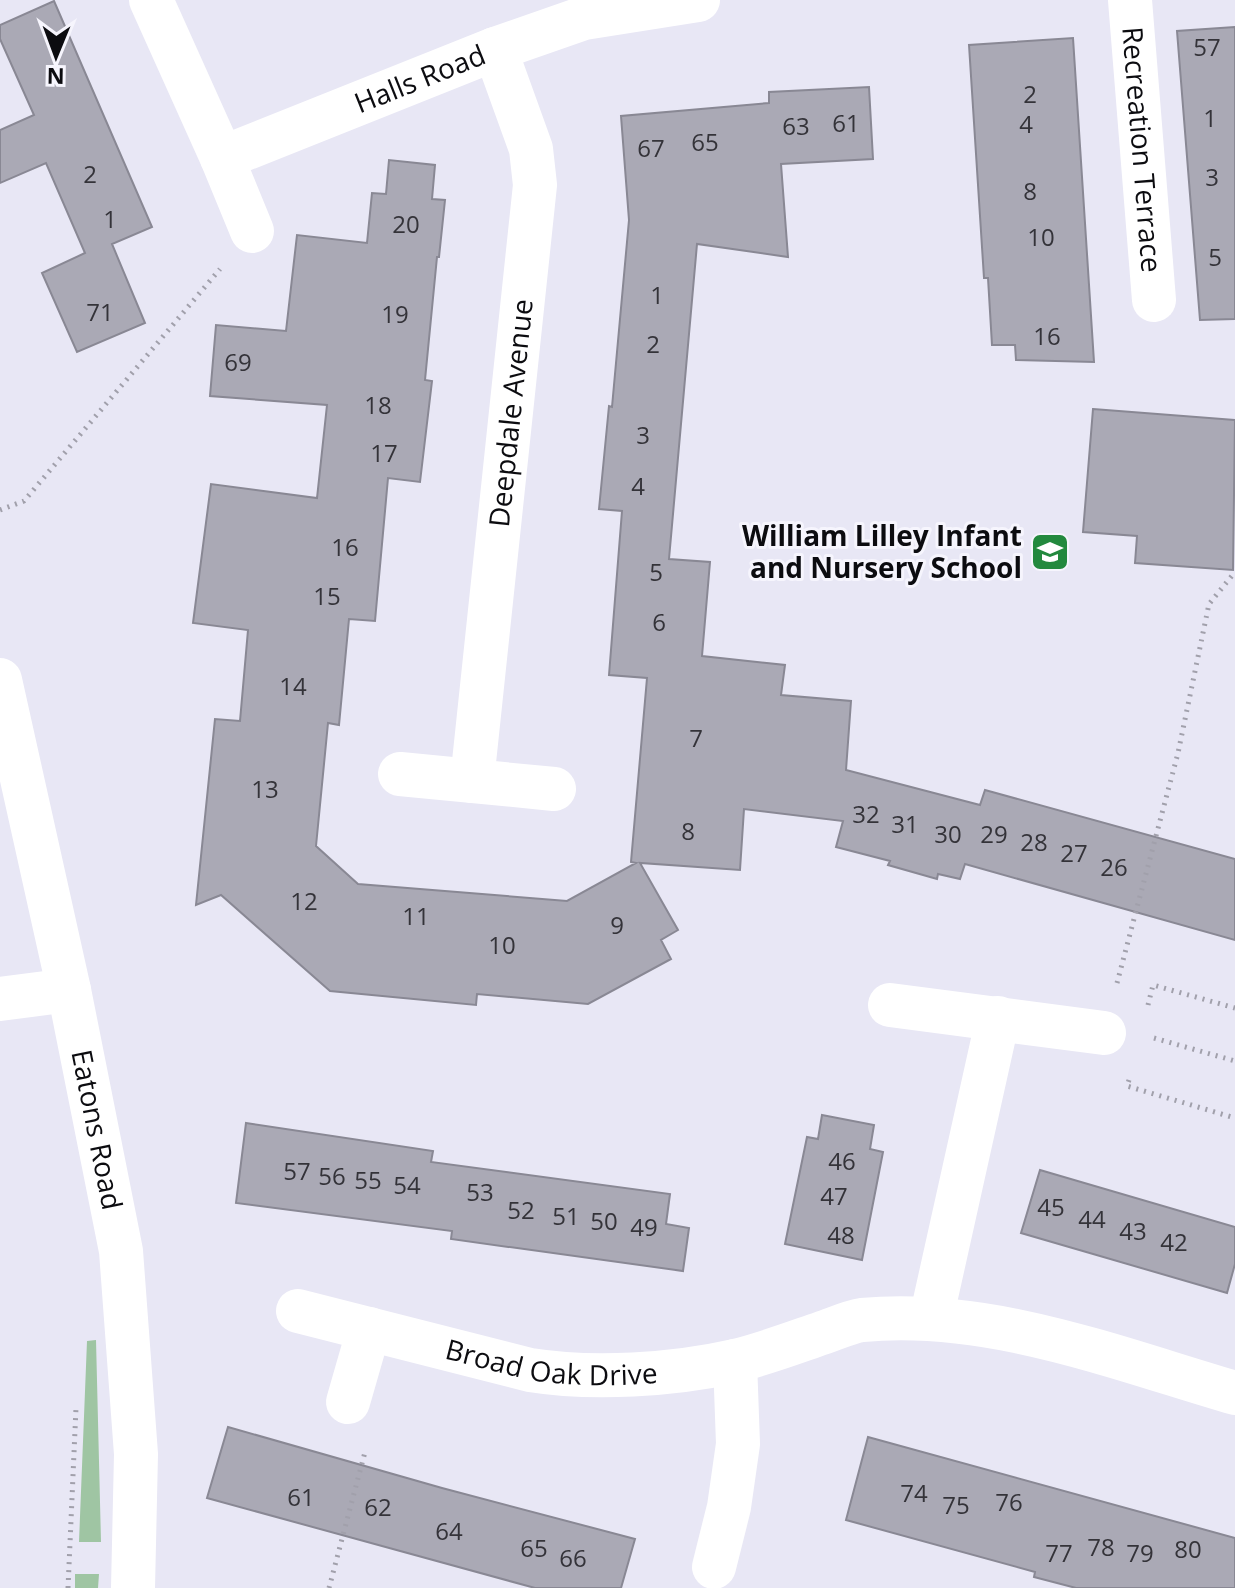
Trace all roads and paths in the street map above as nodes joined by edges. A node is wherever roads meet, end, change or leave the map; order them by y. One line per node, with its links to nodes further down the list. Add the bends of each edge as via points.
1 (151, 0): 5 (street)
2 (1130, 0): 7 (street, Recreation Terrace)
3 (672, 2): 4 (street, Halls Road, via 584,18)
4 (495, 49): 5 (street, Halls Road); 12 (street, Deepdale Avenue, via 531,149 535,185)
5 (222, 158): 6 (street)
6 (252, 231): 8 (path, via 24,501)
7 (1154, 300)
8 (0, 510)
9 (1235, 572): 19 (path, via 1209,604)
10 (0, 680): 14 (street, Eatons Road)
11 (400, 774): 12 (street)
12 (472, 781): 13 (street)
13 (554, 789)
14 (69, 990): 15 (street); 29 (street, Eatons Road, via 121,1251 136,1454)
15 (0, 999)
16 (890, 1005): 18 (street)
17 (1235, 1008): 19 (path, via 1153,985)
18 (998, 1018): 19 (street); 23 (street)
19 (1122, 1034): 20 (path); 21 (path, via 1127,1086)
20 (1235, 1060)
21 (1235, 1118)
22 (298, 1311): 24 (street, Broad Oak Drive)
23 (931, 1319): 25 (street, Broad Oak Drive, via 859,1320); 26 (street, Broad Oak Drive, via 1037,1335)
24 (369, 1329): 25 (street, Broad Oak Drive, via 558,1374 657,1371); 27 (street)
25 (735, 1361): 28 (street, via 738,1444)
26 (1235, 1393)
27 (348, 1402): 30 (path, via 345,1413 373,1420)
28 (714, 1567)
29 (133, 1588)
30 (329, 1588)

